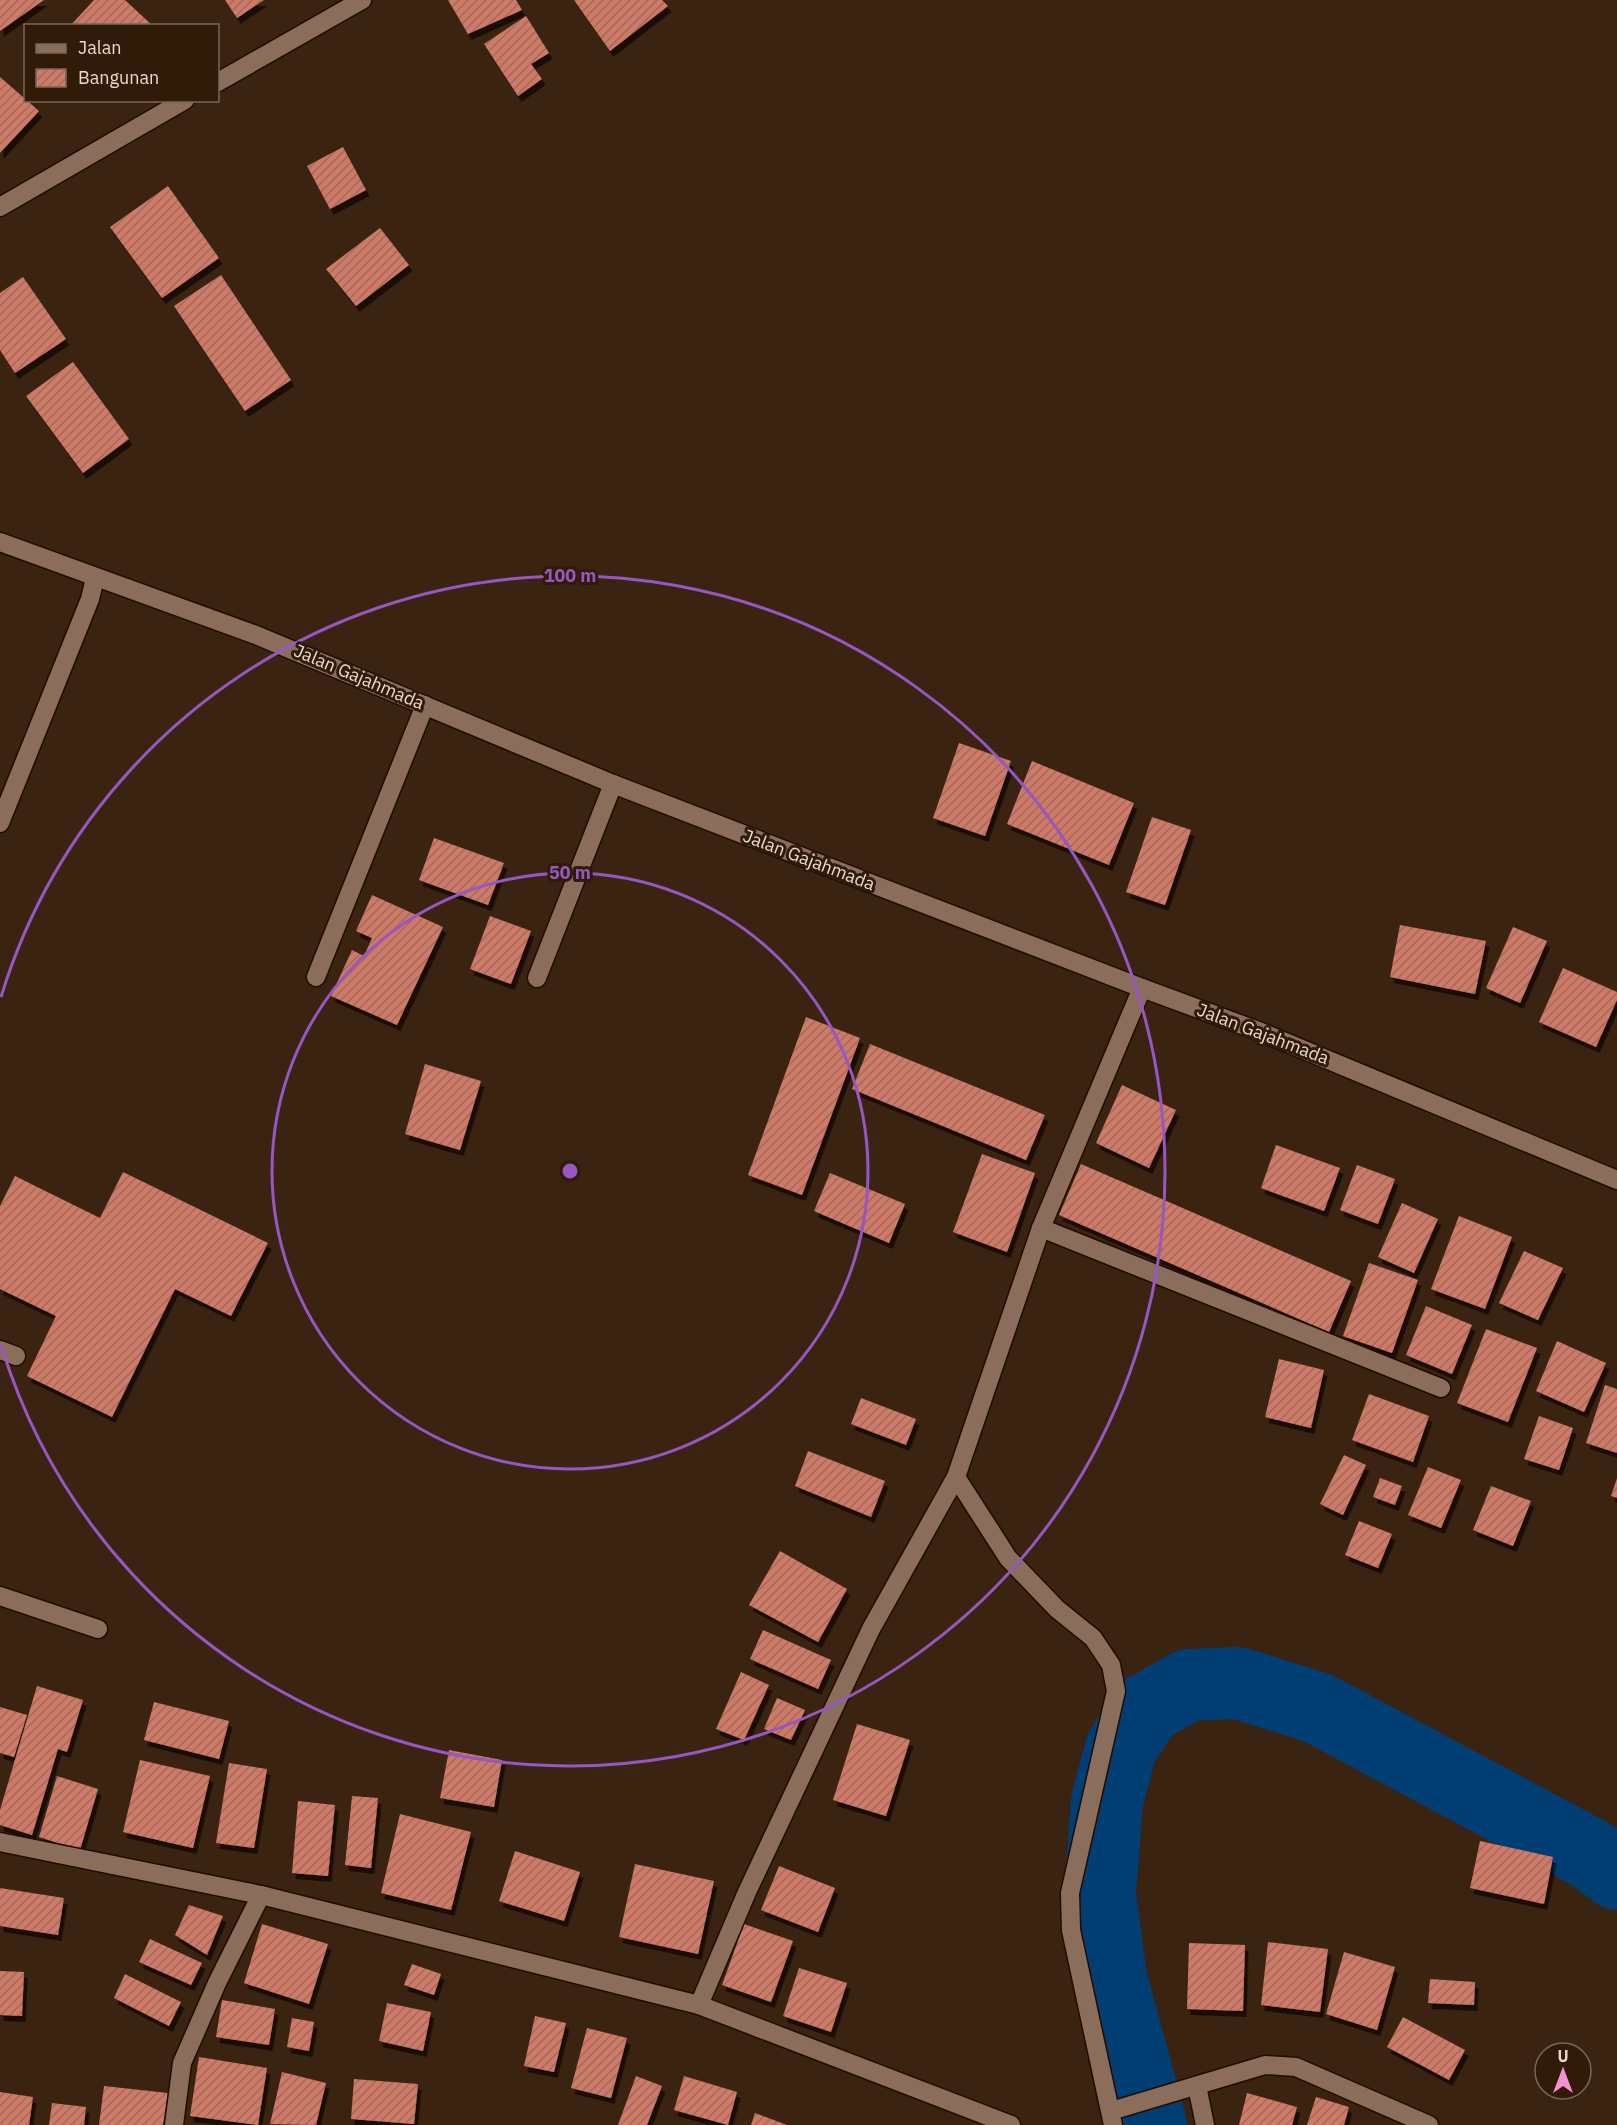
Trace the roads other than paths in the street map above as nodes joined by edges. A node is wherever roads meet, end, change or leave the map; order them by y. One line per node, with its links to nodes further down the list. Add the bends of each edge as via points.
1 (362, 0): 2 (street)
2 (219, 81)
3 (182, 102): 4 (street)
4 (0, 207)
5 (0, 543): 6 (street, Jalan Gajahmada)
6 (95, 578): 7 (street, Jalan Gajahmada, via 256,635); 9 (street)
7 (425, 705): 8 (street, Jalan Gajahmada); 10 (street)
8 (613, 784): 11 (street); 12 (street, Jalan Gajahmada)
9 (0, 823)
10 (316, 977)
11 (537, 978)
12 (1142, 988): 13 (street, Jalan Gajahmada, via 1261,1032); 14 (street)
13 (1617, 1180)
14 (1041, 1228): 15 (street); 16 (street)
15 (1441, 1388)
16 (956, 1477): 21 (street, via 871,1629 747,1892); 23 (street, via 1008,1558 1057,1610 1093,1638 1113,1674 1116,1691 1070,1893 1071,1930)
17 (0, 1596): 18 (street)
18 (98, 1629)
19 (0, 1842): 20 (street)
20 (261, 1895): 21 (street); 24 (street, via 182,2063)
21 (699, 2005): 25 (street)
22 (1189, 2088): 23 (street); 26 (street); 27 (street, via 1265,2065 1296,2067)
23 (1116, 2115)
24 (174, 2125)
25 (1011, 2125)
26 (1205, 2125)
27 (1429, 2125)

